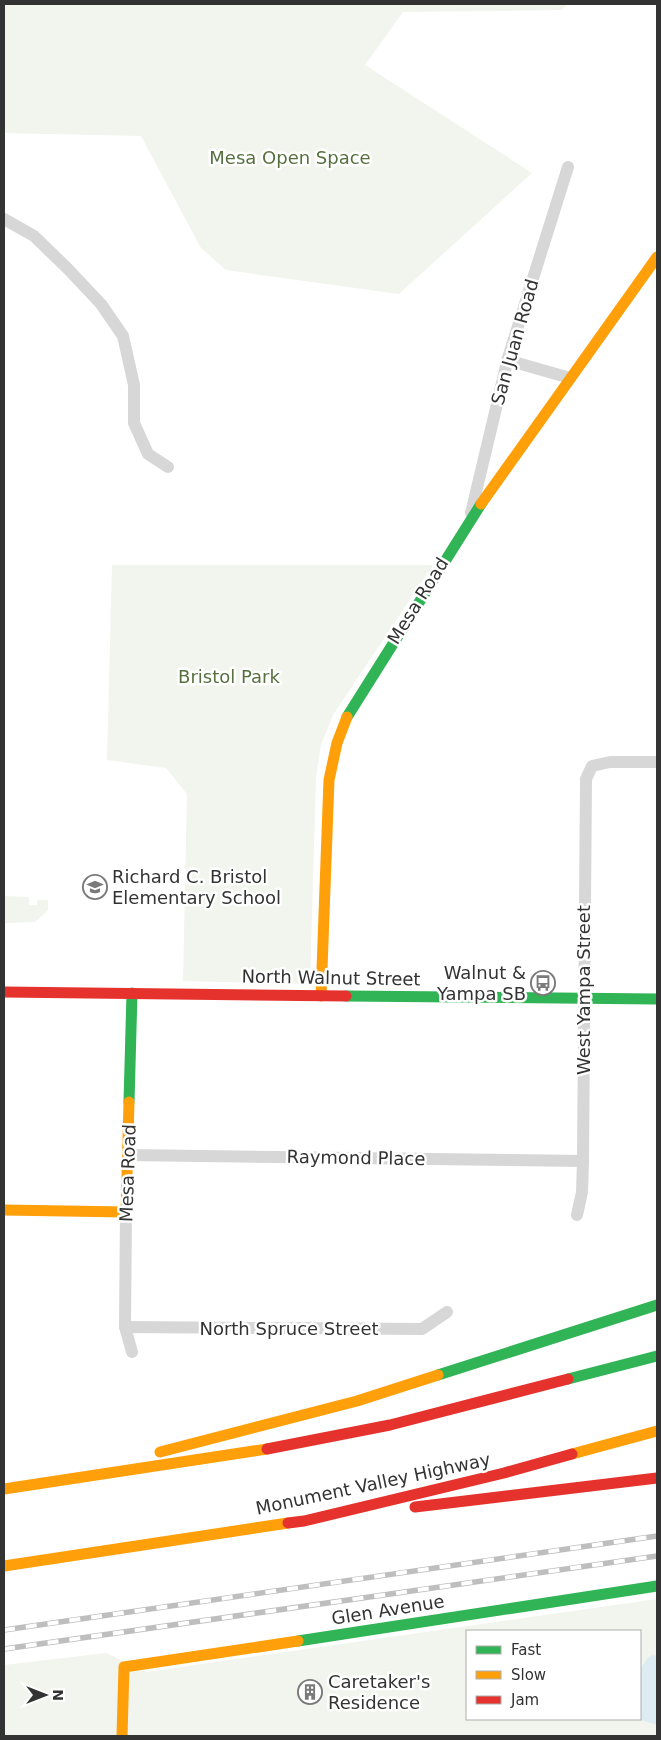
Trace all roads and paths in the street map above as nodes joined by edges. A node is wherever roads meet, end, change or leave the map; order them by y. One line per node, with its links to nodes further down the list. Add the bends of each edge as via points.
1 (568, 167): 4 (street, San Juan Road)
2 (4, 219): 6 (street, via 34,236 68,269 101,304 123,336 134,385 134,423 148,454)
3 (657, 257): 5 (main road, Mesa Road)
4 (507, 360): 5 (street); 7 (street, San Juan Road)
5 (570, 378): 7 (main road, Mesa Road)
6 (168, 467)
7 (470, 519): 11 (main road, Mesa Road, via 351,708 332,754)
8 (657, 762): 12 (street, West Yampa Street, via 610,762 592,766 586,779)
9 (4, 992): 10 (main road, North Walnut Street)
10 (132, 993): 11 (main road, North Walnut Street); 14 (main road, Mesa Road)
11 (322, 996): 12 (main road, North Walnut Street)
12 (584, 998): 13 (main road, North Walnut Street); 15 (street, West Yampa Street)
13 (657, 999)
14 (128, 1155): 15 (street, Raymond Place); 17 (main road, Mesa Road)
15 (583, 1161): 18 (street, West Yampa Street)
16 (4, 1210): 17 (main road)
17 (126, 1212): 21 (street, Mesa Road)
18 (577, 1215)
19 (657, 1305): 26 (main road, via 357,1401)
20 (447, 1312): 21 (street, North Spruce Street, via 422,1329)
21 (126, 1327): 22 (street, Mesa Road)
22 (132, 1352)
23 (657, 1356): 26 (main road, via 390,1425 266,1449)
24 (657, 1431): 28 (main road, Monument Valley Highway, via 504,1473)
25 (657, 1478): 28 (main road)
26 (45, 1483): 27 (main road)
27 (4, 1490)
28 (304, 1521): 29 (main road, Monument Valley Highway)
29 (4, 1566)
30 (657, 1586): 31 (main road, Glen Avenue, via 124,1667)
31 (122, 1736)

